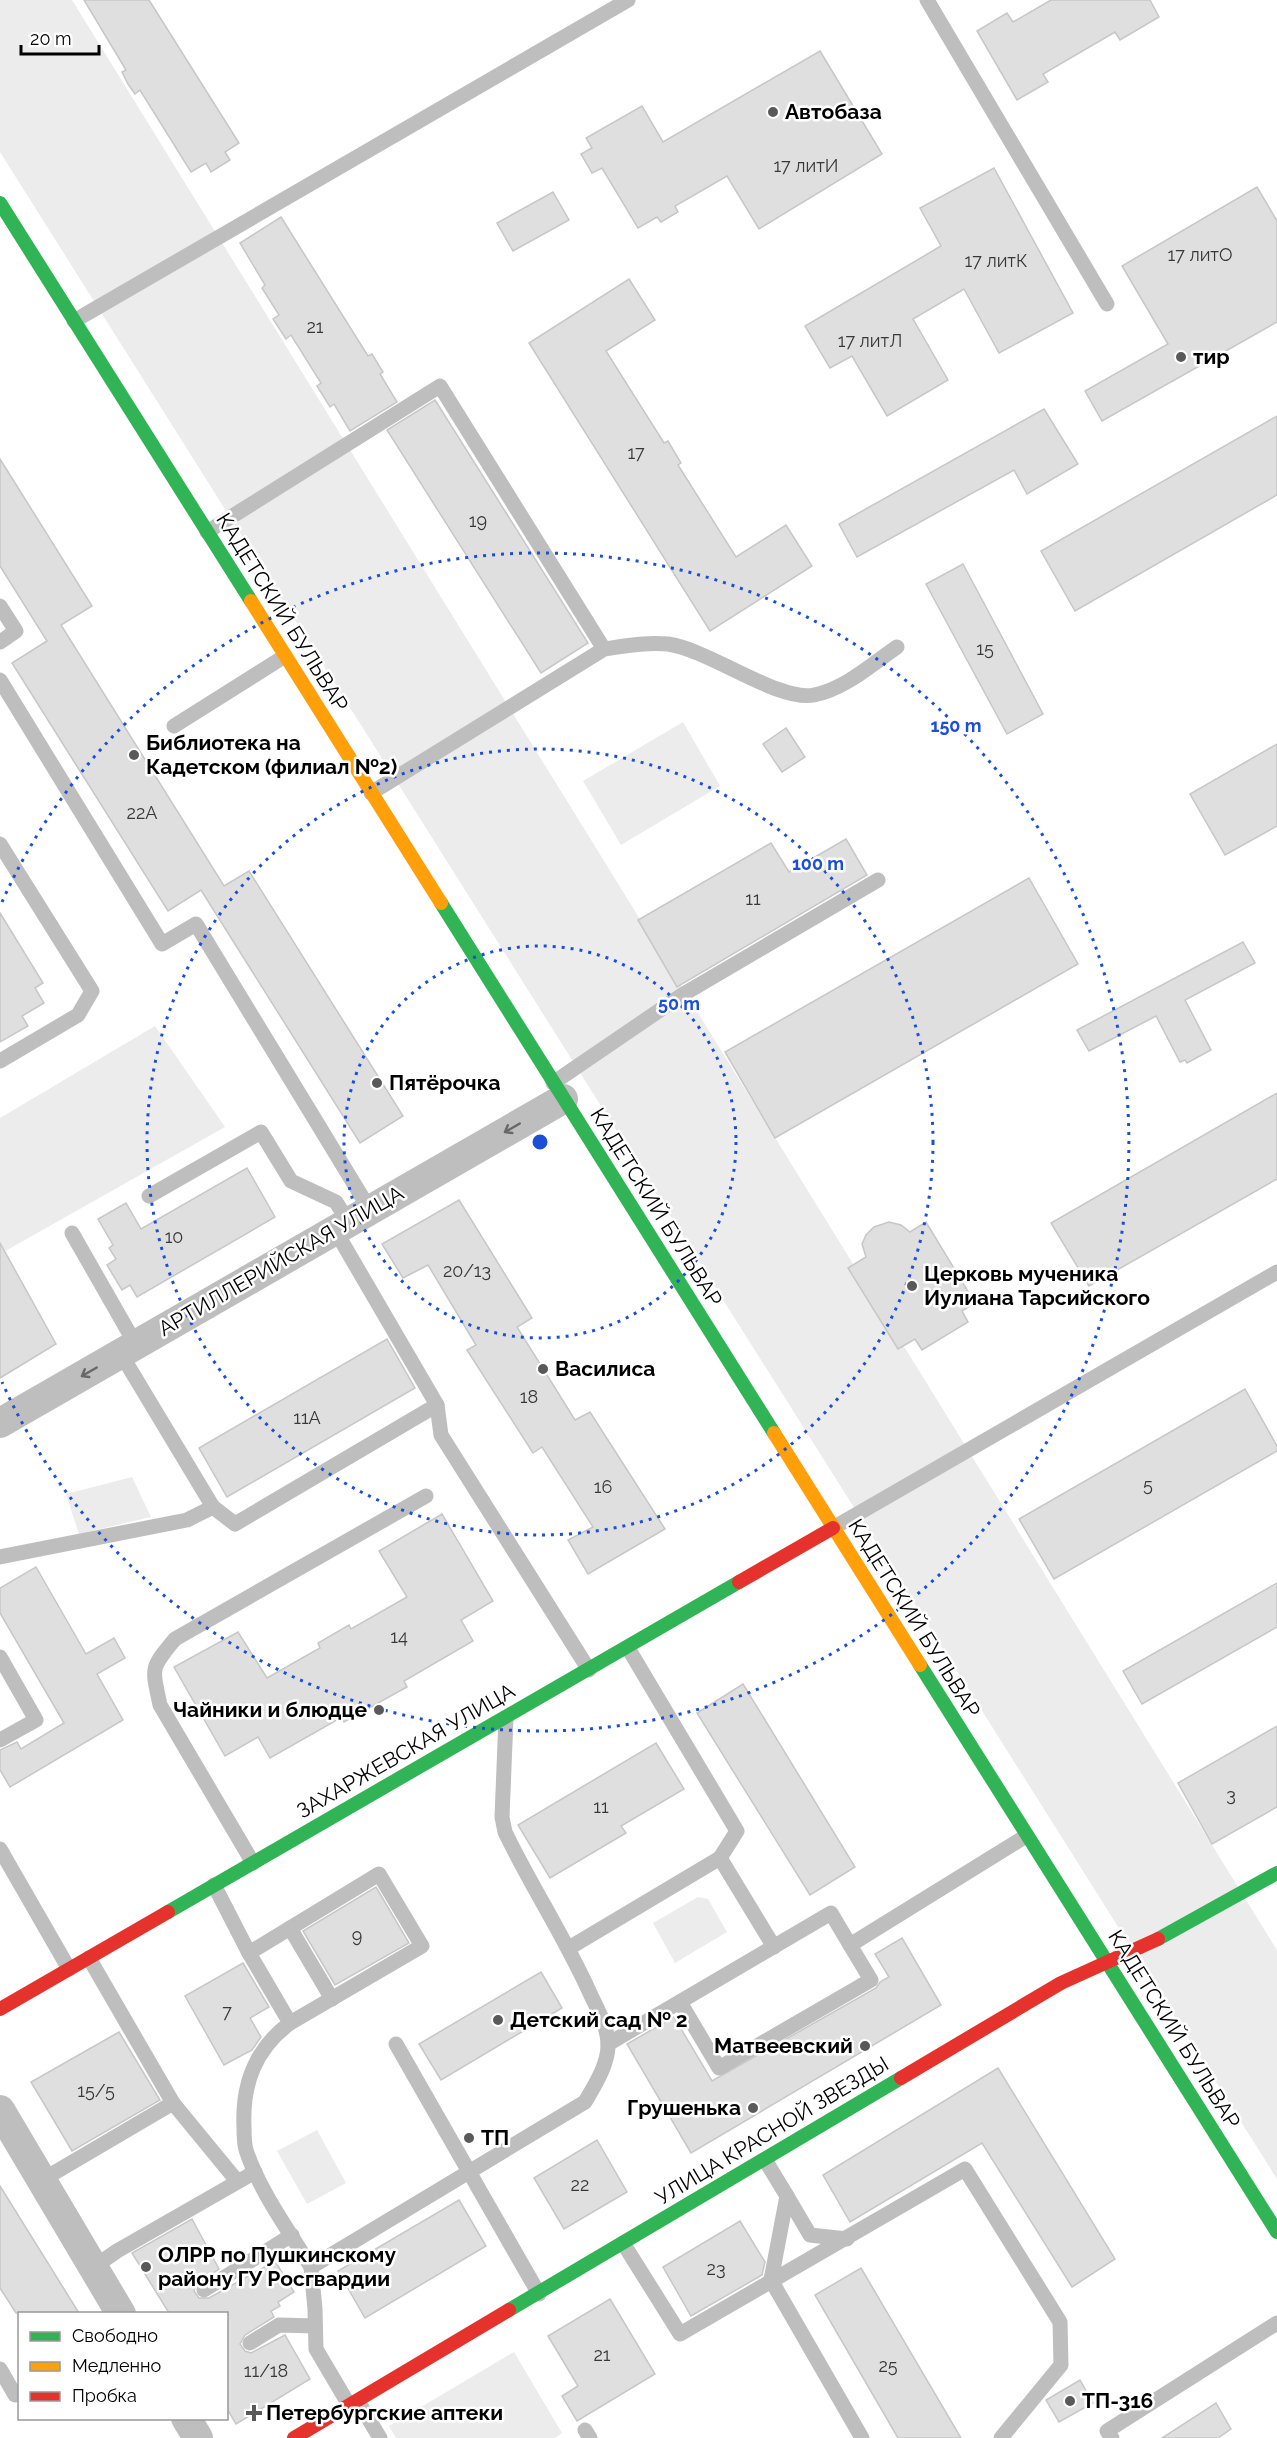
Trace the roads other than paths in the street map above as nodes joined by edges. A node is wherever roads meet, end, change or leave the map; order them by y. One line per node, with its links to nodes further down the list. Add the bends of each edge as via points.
1 (628, 0): 5 (lane)
2 (927, 0): 4 (lane)
3 (0, 203): 5 (street, КАДЕТСКИЙ БУЛЬВАР)
4 (1107, 304)
5 (74, 321): 6 (street, КАДЕТСКИЙ БУЛЬВАР)
6 (207, 532): 10 (lane, via 440,386); 11 (street, КАДЕТСКИЙ БУЛЬВАР)
7 (0, 606): 8 (lane, via 15,631)
8 (0, 642)
9 (897, 647): 10 (lane, via 840,686 813,695 786,693 715,660 669,645)
10 (604, 649): 14 (lane)
11 (285, 656): 13 (lane); 14 (street, КАДЕТСКИЙ БУЛЬВАР)
12 (0, 681): 20 (lane, via 162,944 196,924)
13 (174, 726)
14 (371, 793): 18 (street, КАДЕТСКИЙ БУЛЬВАР)
15 (0, 844): 17 (lane, via 92,991 78,1015)
16 (878, 880): 18 (lane, via 682,995)
17 (0, 1061)
18 (558, 1091): 20 (street, АРТИЛЛЕРИЙСКАЯ УЛИЦА, one-way to 20); 28 (street, КАДЕТСКИЙ БУЛЬВАР)
19 (149, 1196): 20 (lane, via 261,1132 291,1181 336,1203)
20 (351, 1221): 23 (street, АРТИЛЛЕРИЙСКАЯ УЛИЦА); 24 (lane)
21 (72, 1233): 23 (lane)
22 (1277, 1272): 28 (lane)
23 (128, 1349): 25 (street, АРТИЛЛЕРИЙСКАЯ УЛИЦА, one-way to 25); 27 (lane)
24 (437, 1406): 27 (lane, via 235,1524); 32 (lane, via 441,1435)
25 (0, 1423)
26 (426, 1496): 38 (lane, via 176,1639 155,1664 160,1705)
27 (213, 1507): 29 (lane, via 187,1520)
28 (833, 1528): 30 (street, ЗАХАРЖЕВСКАЯ УЛИЦА); 35 (street, КАДЕТСКИЙ БУЛЬВАР)
29 (0, 1557)
30 (628, 1648): 32 (street, ЗАХАРЖЕВСКАЯ УЛИЦА); 37 (lane, via 737,1831)
31 (0, 1657): 34 (lane, via 36,1720)
32 (589, 1670): 33 (street, ЗАХАРЖЕВСКАЯ УЛИЦА)
33 (506, 1718): 38 (street, ЗАХАРЖЕВСКАЯ УЛИЦА); 44 (lane, via 502,1816 505,1832)
34 (0, 1740)
35 (1026, 1836): 42 (lane); 47 (street, КАДЕТСКИЙ БУЛЬВАР)
36 (0, 1849): 48 (lane)
37 (720, 1858): 43 (lane); 44 (lane)
38 (253, 1863): 40 (street, ЗАХАРЖЕВСКАЯ УЛИЦА)
39 (1277, 1873): 47 (street, УЛИЦА КРАСНОЙ ЗВЕЗДЫ, via 1162,1937)
40 (214, 1886): 45 (lane); 46 (street, ЗАХАРЖЕВСКАЯ УЛИЦА)
41 (290, 1928): 45 (lane); 49 (lane); 49 (lane, via 379,1874 398,1905 422,1946)
42 (850, 1945): 43 (lane, via 831,1913); 50 (lane, via 871,1980 719,2068)
43 (774, 1947): 50 (lane)
44 (569, 1948): 54 (lane, via 605,2025)
45 (249, 1953): 52 (lane)
46 (89, 1958): 48 (street, ЗАХАРЖЕВСКАЯ УЛИЦА); 55 (lane)
47 (1108, 1962): 57 (street, УЛИЦА КРАСНОЙ ЗВЕЗДЫ, via 1061,1983); 63 (street, КАДЕТСКИЙ БУЛЬВАР)
48 (69, 1970): 51 (street, ЗАХАРЖЕВСКАЯ УЛИЦА)
49 (332, 1999): 52 (lane)
50 (680, 2002): 54 (lane)
51 (0, 2009)
52 (290, 2024): 58 (lane, via 273,2036 249,2076 243,2114 245,2148)
53 (396, 2044): 59 (lane)
54 (608, 2044): 59 (lane, via 597,2081 585,2102)
55 (174, 2103): 60 (lane); 61 (lane)
56 (0, 2110): 60 (street)
57 (765, 2160): 62 (lane); 66 (street, УЛИЦА КРАСНОЙ ЗВЕЗДЫ)
58 (255, 2172): 61 (lane); 64 (lane)
59 (469, 2173): 68 (lane); 71 (lane)
60 (42, 2180): 67 (street)
61 (237, 2181): 67 (lane)
62 (787, 2196): 65 (lane, via 810,2235); 69 (lane)
63 (1277, 2232)
64 (292, 2235): 68 (lane); 70 (lane)
65 (847, 2239): 69 (lane); 84 (lane, via 965,2169 1060,2322 1061,2365)
66 (624, 2243): 69 (lane, via 680,2334); 71 (street, УЛИЦА КРАСНОЙ ЗВЕЗДЫ)
67 (94, 2267): 72 (street)
68 (311, 2267): 74 (lane)
69 (771, 2280): 83 (lane)
70 (204, 2290)
71 (539, 2294): 78 (street, УЛИЦА КРАСНОЙ ЗВЕЗДЫ)
72 (121, 2312)
73 (1277, 2323): 85 (lane, via 1107,2431)
74 (315, 2326): 75 (lane, via 279,2325); 78 (lane, via 316,2349)
75 (250, 2343)
76 (0, 2369): 77 (lane, via 15,2395)
77 (18, 2394)
78 (354, 2403): 81 (street, УЛИЦА КРАСНОЙ ЗВЕЗДЫ); 82 (lane)
79 (187, 2420): 80 (street)
80 (198, 2438)
81 (294, 2438)
82 (380, 2438)
83 (862, 2438)
84 (1001, 2438)
85 (1112, 2438)

